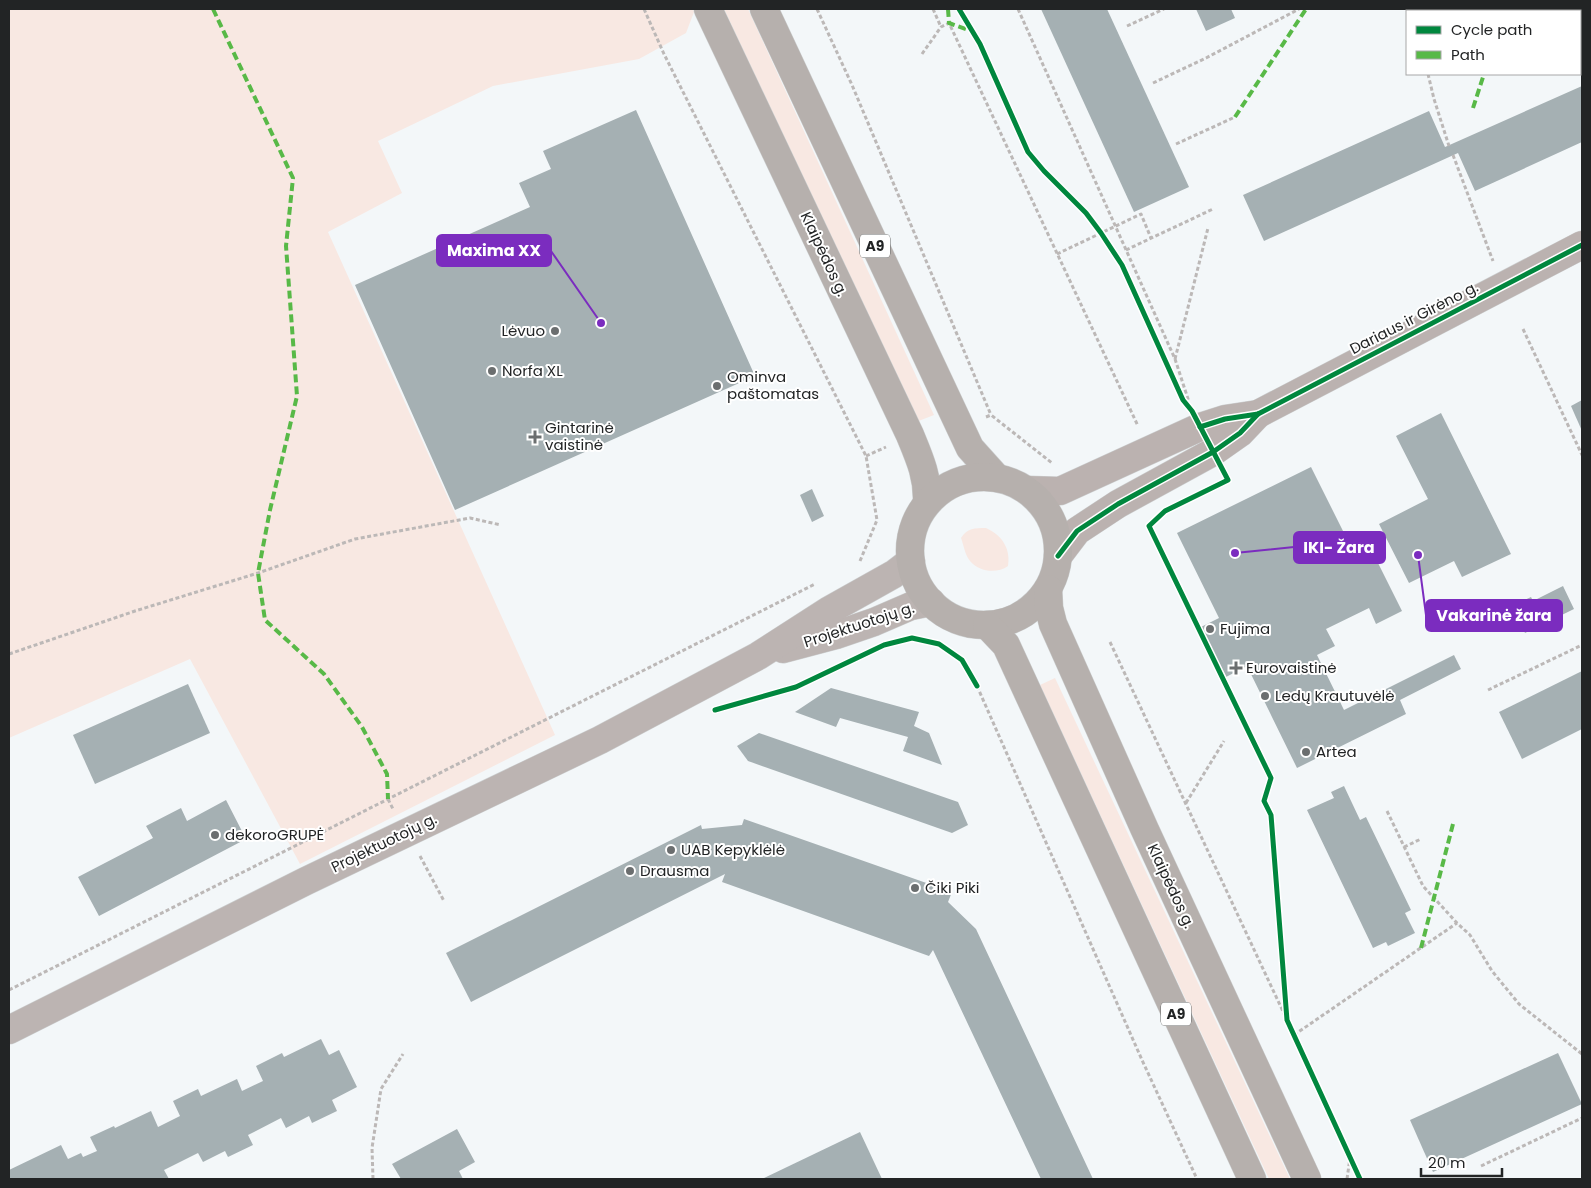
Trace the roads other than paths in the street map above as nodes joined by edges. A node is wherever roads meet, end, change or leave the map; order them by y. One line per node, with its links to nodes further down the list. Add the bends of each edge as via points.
1 (708, 9): 7 (highway, Klaipėdos g., via 910,435 923,466 928,487)
2 (764, 9): 5 (highway, Klaipėdos g. / A9, via 960,428 970,448)
3 (1582, 245): 4 (street, Dariaus ir Girėno g.)
4 (1258, 414): 6 (street, Dariaus ir Girėno g., via 1200,427 1060,491); 8 (street, Dariaus ir Girėno g., via 1240,433 1213,452 1118,504 1077,531)
5 (997, 478): 6 (highway, Klaipėdos g.); 7 (highway, Klaipėdos g., via 981,476 959,481 938,492)
6 (1027, 490): 8 (highway, Klaipėdos g., via 1048,512 1058,540)
7 (927, 503): 9 (highway, Klaipėdos g., via 913,530)
8 (1058, 556): 10 (highway, Klaipėdos g.)
9 (911, 561): 11 (highway, Klaipėdos g., via 915,576); 13 (main road, Projektuotojų g.)
10 (1048, 589): 12 (highway, Klaipėdos g., via 1039,601 1016,618); 16 (highway, Klaipėdos g., via 1053,624)
11 (931, 602): 12 (highway, Klaipėdos g., via 957,619); 13 (main road, Projektuotojų g., via 911,606 836,635)
12 (987, 625): 15 (highway, A9, via 1006,644)
13 (758, 656): 14 (main road, Projektuotojų g., via 600,740 314,877)
14 (9, 1030)
15 (1252, 1179)
16 (1306, 1179)

